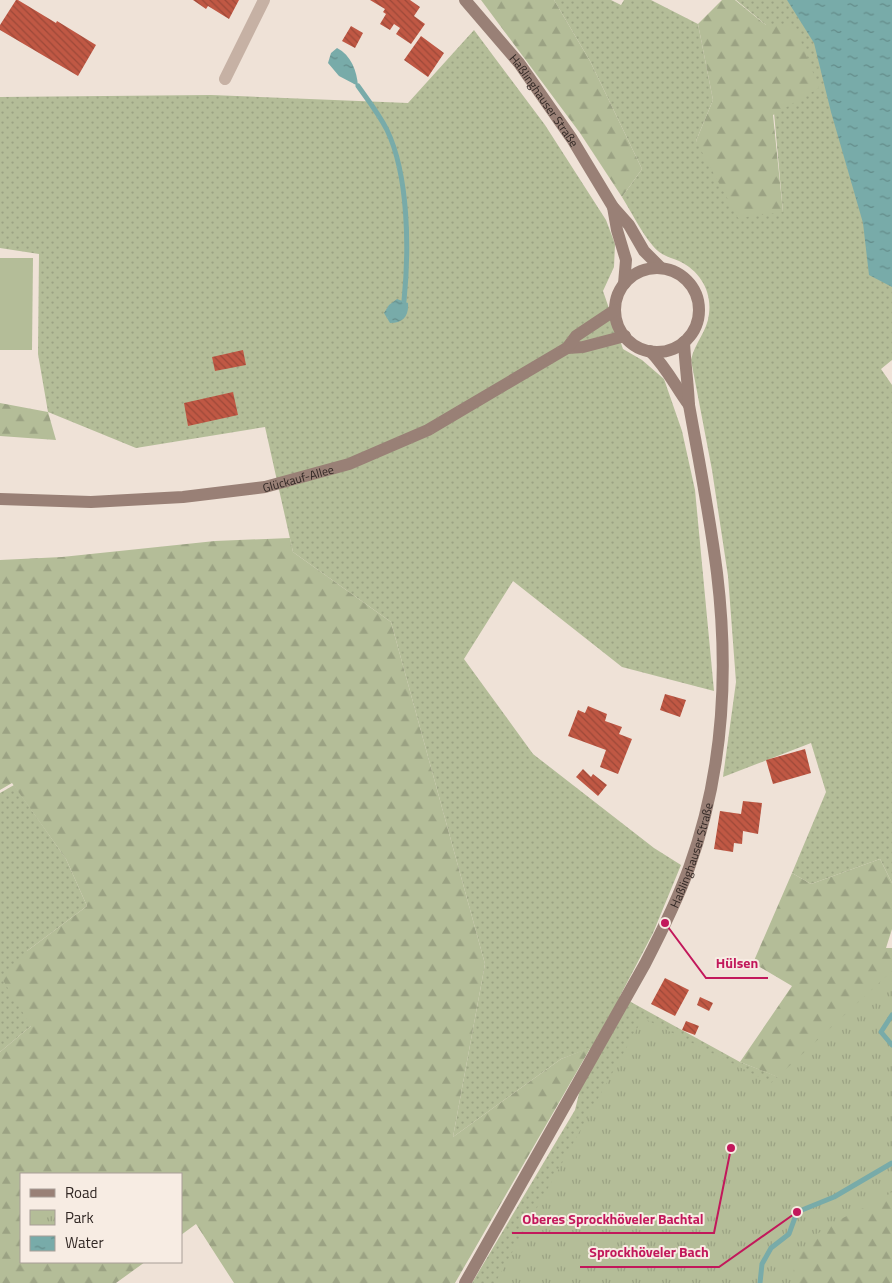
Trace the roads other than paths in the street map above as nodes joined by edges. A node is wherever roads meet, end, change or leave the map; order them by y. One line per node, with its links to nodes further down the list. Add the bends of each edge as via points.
1 (264, 0): 3 (street)
2 (465, 0): 4 (main road, Haßlinghauser Straße, via 519,63 572,139)
3 (225, 79)
4 (612, 206): 5 (main road, Haßlinghauser Straße, via 629,225 644,251); 6 (main road, Haßlinghauser Straße, via 626,260)
5 (662, 268): 6 (main road, via 643,270); 9 (main road, via 680,275 697,297 696,326)
6 (624, 284): 7 (main road)
7 (615, 310): 8 (main road); 10 (main road, Glückauf-Allee, via 576,336)
8 (625, 336): 10 (main road, Glückauf-Allee); 11 (main road)
9 (684, 342): 11 (main road, via 664,351); 12 (main road, Haßlinghauser Straße)
10 (567, 348): 13 (main road, Glückauf-Allee, via 428,430 349,464 265,486 183,497 100,502)
11 (650, 351): 12 (main road, Haßlinghauser Straße, via 664,364)
12 (689, 405): 14 (main road, Haßlinghauser Straße, via 717,573 721,628 721,720 710,792 689,867 645,964)
13 (0, 499)
14 (464, 1283)

